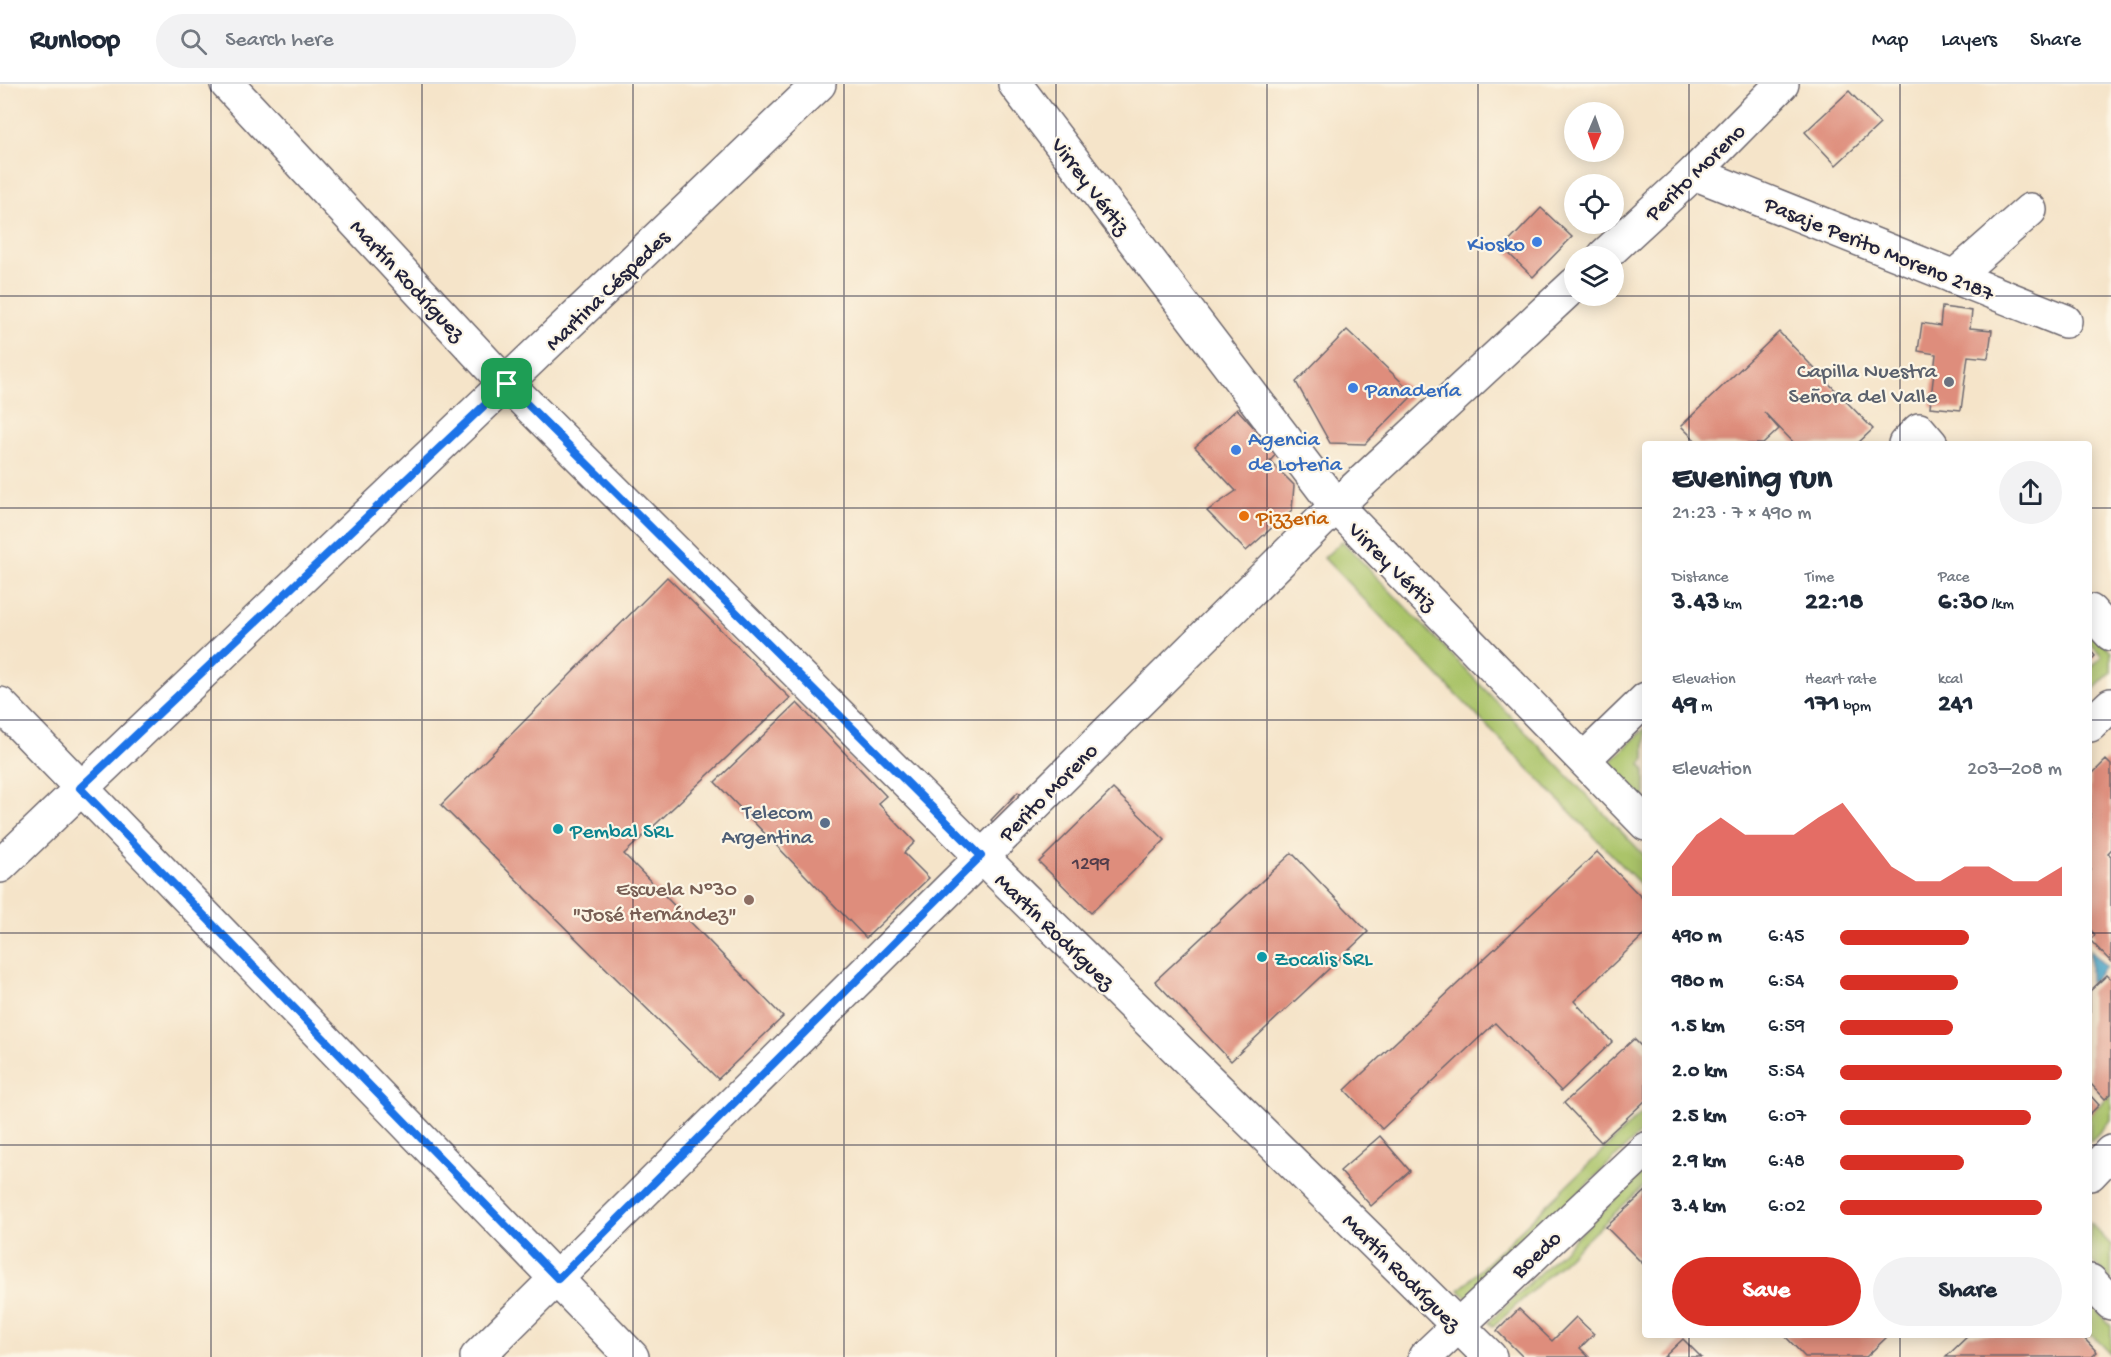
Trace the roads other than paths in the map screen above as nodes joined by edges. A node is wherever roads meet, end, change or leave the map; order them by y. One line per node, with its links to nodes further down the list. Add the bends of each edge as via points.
1 (227, 84): 11 (street, Martín Rodríguez)
2 (819, 84): 11 (street, Martina Céspedes)
3 (1015, 84): 12 (street, Virrey Vértiz)
4 (1782, 84): 5 (street, Perito Moreno)
5 (1694, 173): 7 (street, Perito Moreno); 8 (street, Pasaje Perito Moreno 2187)
6 (2030, 210): 8 (street)
7 (1615, 246)
8 (1954, 277): 10 (street, Pasaje Perito Moreno 2187)
9 (1564, 294): 12 (street, Perito Moreno)
10 (2065, 321)
11 (507, 384): 20 (street, Martina Céspedes); 22 (street, Martín Rodríguez)
12 (1336, 506): 19 (street, Virrey Vértiz); 22 (street, Perito Moreno)
13 (2092, 613): 14 (street)
14 (2111, 634)
15 (1642, 703): 19 (street)
16 (0, 704): 20 (street)
17 (2111, 705): 18 (street)
18 (2092, 723)
19 (1584, 759): 21 (street, Virrey Vértiz)
20 (80, 788): 23 (street, Martina Céspedes); 27 (street)
21 (1642, 820)
22 (981, 856): 27 (street, Perito Moreno); 30 (street, Martín Rodríguez)
23 (0, 866)
24 (2111, 1152): 26 (street)
25 (1642, 1153): 30 (street, Boedo)
26 (2092, 1172)
27 (558, 1279): 31 (street, Perito Moreno); 32 (street)
28 (2092, 1283): 29 (street)
29 (2111, 1303)
30 (1458, 1325): 33 (street, Boedo); 34 (street, Martín Rodríguez)
31 (477, 1357)
32 (632, 1357)
33 (1425, 1357)
34 (1490, 1357)

